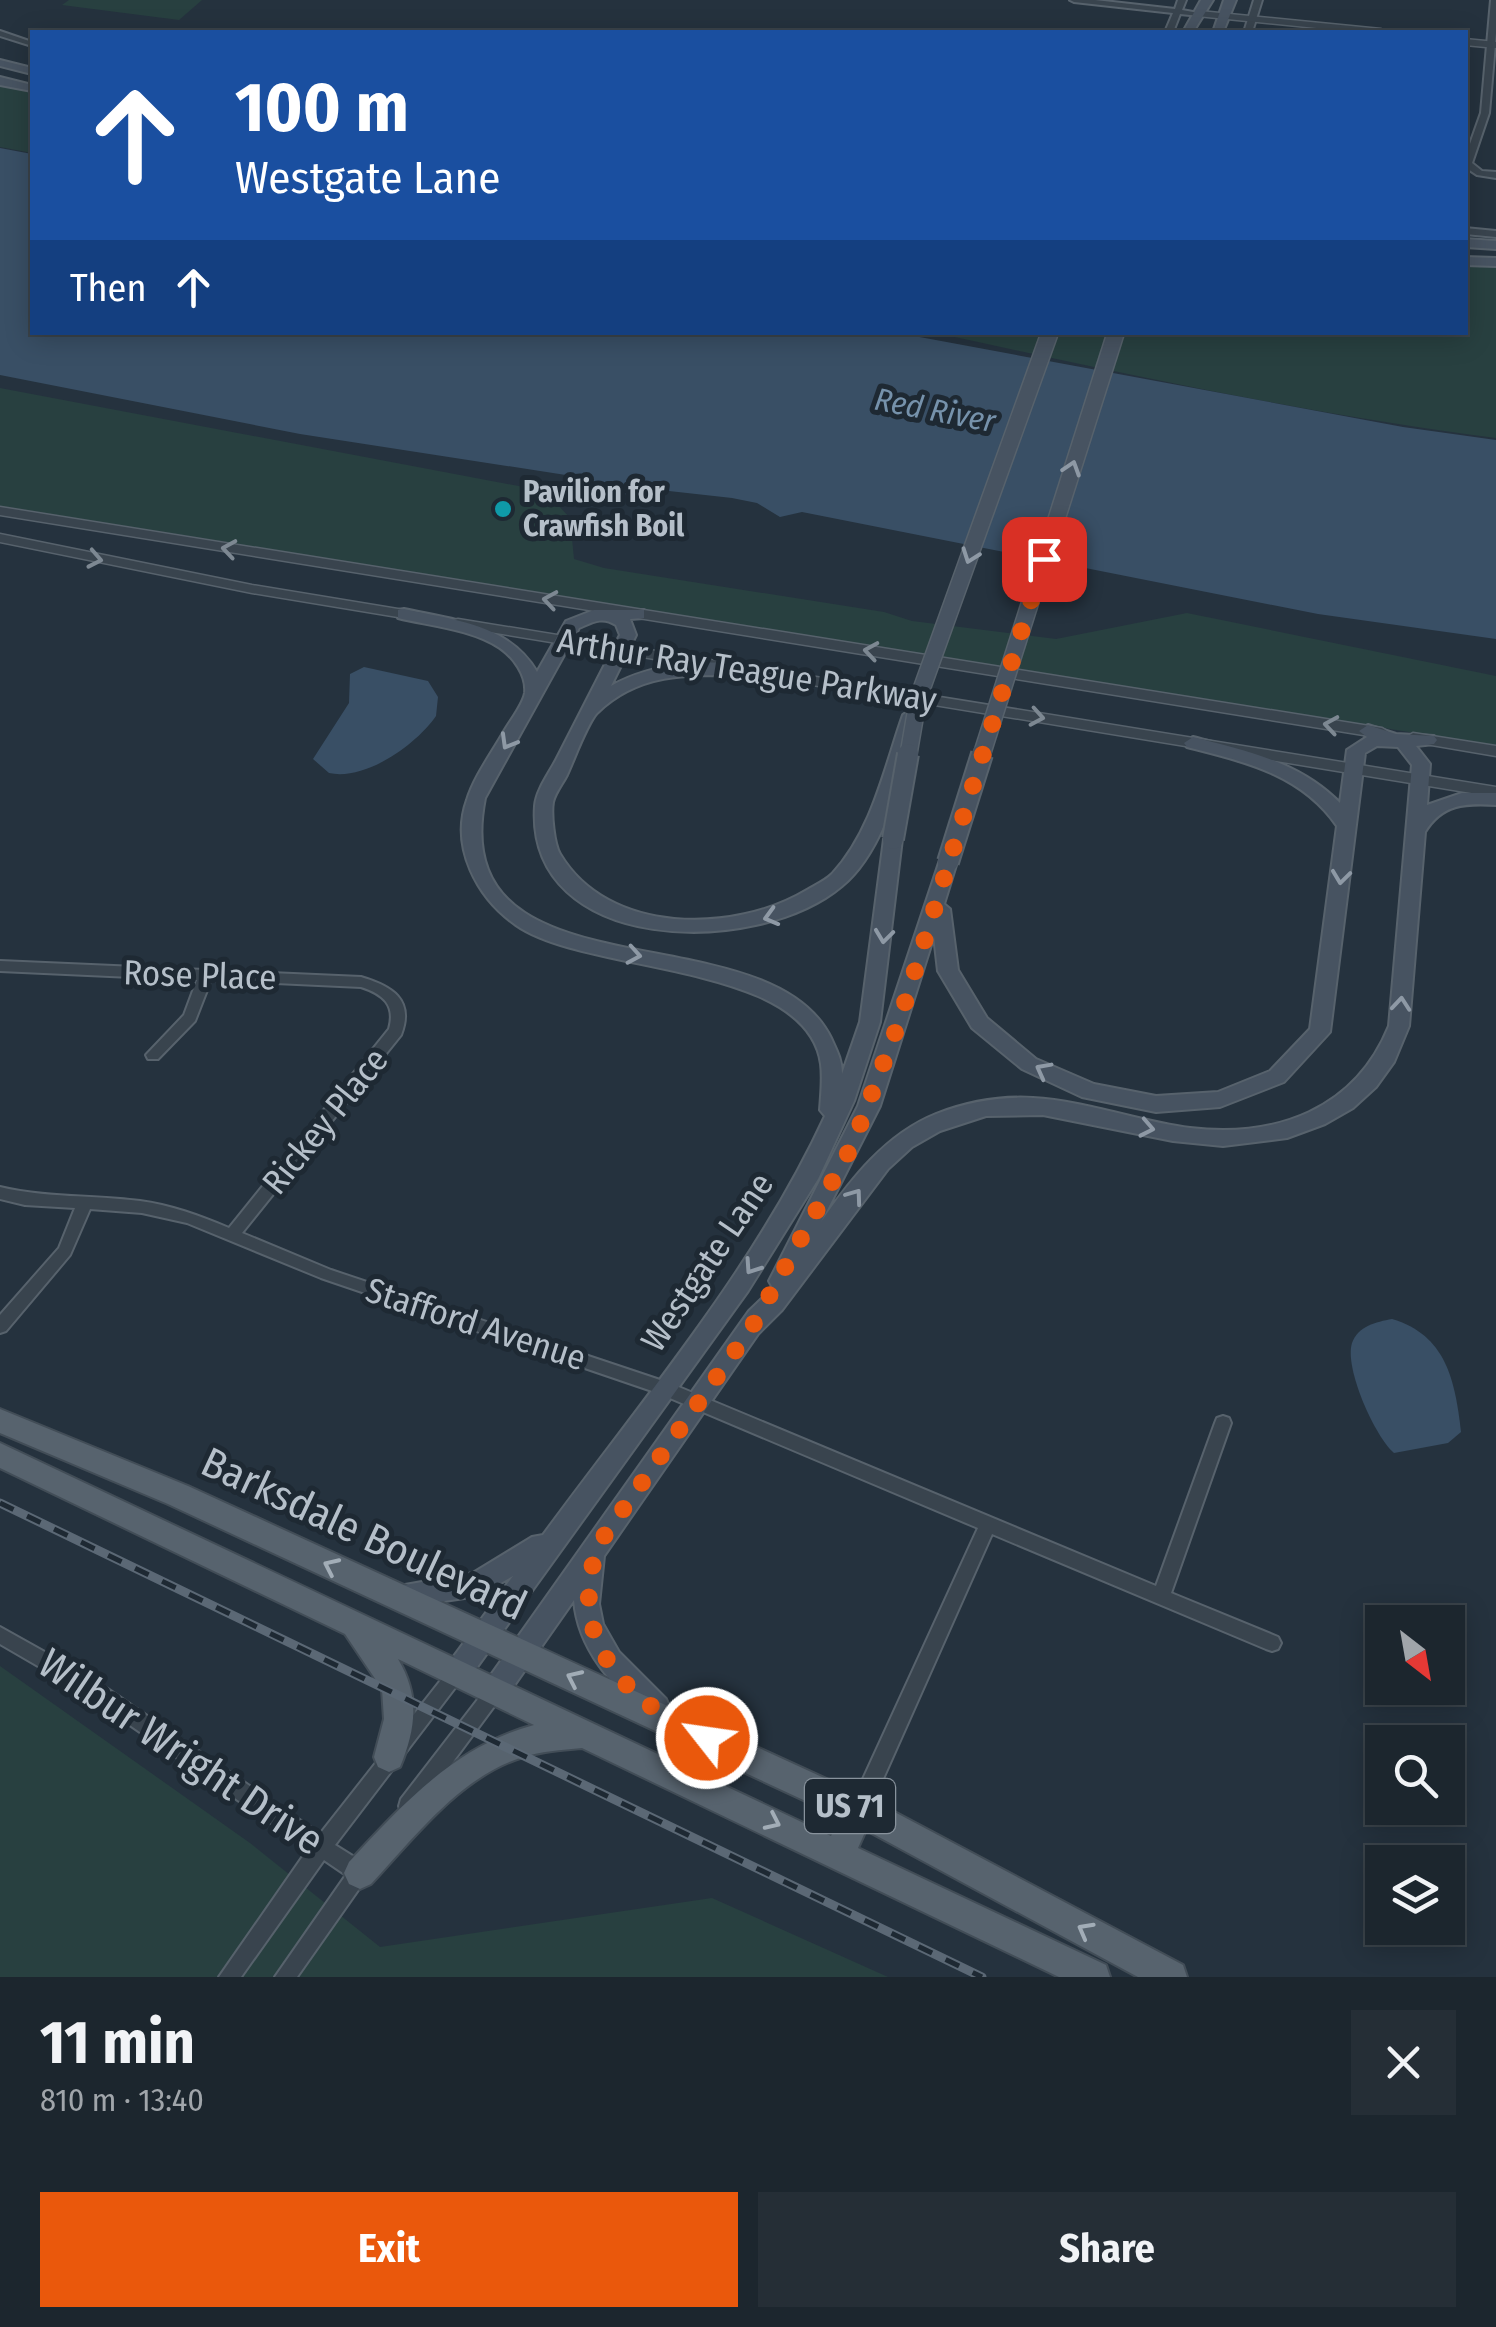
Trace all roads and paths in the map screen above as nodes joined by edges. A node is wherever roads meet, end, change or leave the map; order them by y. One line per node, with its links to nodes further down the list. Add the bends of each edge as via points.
1 (1074, 0): 7 (street)
2 (1182, 0): 7 (street)
3 (1208, 0): 8 (main road)
4 (1230, 0): 9 (main road)
5 (1258, 0): 10 (street)
6 (1495, 0): 19 (street)
7 (1178, 11): 8 (street); 11 (street)
8 (1200, 14): 9 (street); 12 (main road)
9 (1220, 16): 10 (street); 13 (main road)
10 (1252, 19): 14 (street); 15 (street)
11 (1170, 30)
12 (1189, 30)
13 (1215, 30)
14 (1249, 30)
15 (1362, 30)
16 (0, 33): 18 (street)
17 (1468, 42): 19 (street)
18 (30, 43)
19 (1494, 45): 24 (street, via 1485,113)
20 (0, 63): 21 (main road)
21 (30, 71)
22 (0, 80): 23 (main road)
23 (30, 88)
24 (1468, 162)
25 (1468, 165): 26 (street)
26 (1496, 175)
27 (1468, 231): 28 (street)
28 (1496, 234)
29 (1468, 246): 30 (main road)
30 (1496, 247)
31 (1468, 261): 32 (main road)
32 (1496, 262)
33 (1049, 335): 56 (main road, one-way to 56, bridge, via 918,699)
34 (1115, 335): 57 (main road, one-way to 34, bridge)
35 (0, 511): 37 (street, Arthur Ray Teague Parkway, one-way to 35)
36 (0, 538): 38 (street, Arthur Ray Teague Parkway, one-way to 38)
37 (586, 606): 39 (main road); 40 (street, Arthur Ray Teague Parkway)
38 (404, 614): 41 (street, Arthur Ray Teague Parkway); 44 (main road, via 511,646 529,667)
39 (608, 614): 40 (main road); 41 (main road, via 578,620); 42 (main road, via 628,628)
40 (638, 614): 46 (street, Arthur Ray Teague Parkway, one-way to 40)
41 (564, 640): 42 (street, Arthur Ray Teague Parkway); 44 (main road)
42 (620, 650): 43 (street, Arthur Ray Teague Parkway); 45 (main road)
43 (755, 672): 45 (main road, via 682,670 636,680 608,696); 49 (street, Arthur Ray Teague Parkway, one-way to 49)
44 (534, 696): 62 (main road, one-way to 62, via 471,813 468,842 480,877 524,920 566,942 698,966 782,1000 821,1038 832,1064)
45 (582, 730): 56 (main road, one-way to 45, via 836,886 762,920 688,928 609,910 567,880 540,821)
46 (1368, 730): 47 (main road); 48 (street, Arthur Ray Teague Parkway)
47 (1396, 740): 48 (main road); 51 (main road, via 1361,744); 52 (main road, via 1419,757)
48 (1428, 740): 50 (street, Arthur Ray Teague Parkway)
49 (1193, 743): 51 (street, Arthur Ray Teague Parkway); 54 (main road, via 1296,774 1325,795)
50 (1496, 751)
51 (1354, 768): 52 (street, Arthur Ray Teague Parkway); 54 (main road)
52 (1420, 779): 53 (street, Arthur Ray Teague Parkway); 55 (main road)
53 (1496, 796): 55 (main road, via 1443,803)
54 (1348, 827): 57 (main road, one-way to 57, via 1320,1032 1273,1080 1185,1106 1133,1101 1066,1082 973,1019 948,979 939,926)
55 (1416, 835): 67 (main road, one-way to 55, via 886,1157 932,1125 968,1112 1042,1107 1228,1138 1322,1118 1348,1102 1382,1068 1395,1041)
56 (881, 838): 62 (main road, Westgate Lane, one-way to 62, via 870,1022)
57 (946, 868): 67 (main road, Westgate Lane, via 869,1106 819,1212)
58 (0, 966): 59 (street, Rose Place)
59 (206, 975): 60 (street, Rose Place, via 361,982); 61 (street, via 190,1017)
60 (395, 1000): 65 (street, Rickey Place, via 396,1032)
61 (153, 1055)
62 (826, 1141): 68 (main road, Westgate Lane, one-way to 68, via 784,1219)
63 (0, 1193): 64 (street, Stafford Avenue)
64 (85, 1203): 65 (street, Stafford Avenue, via 158,1209); 66 (street, via 64,1251)
65 (232, 1235): 68 (street, Stafford Avenue)
66 (0, 1326)
67 (752, 1327): 69 (main road, Westgate Lane)
68 (663, 1388): 69 (street, Stafford Avenue); 76 (main road, Westgate Lane)
69 (699, 1403): 74 (street, Stafford Avenue); 77 (main road, Westgate Lane)
70 (0, 1421): 73 (main road, Barksdale Boulevard / US 71)
71 (1223, 1423): 79 (street)
72 (0, 1455): 75 (main road, US 71)
73 (178, 1495): 75 (main road); 78 (main road, Barksdale Boulevard / US 71, one-way to 73)
74 (988, 1524): 79 (street, Stafford Avenue); 90 (street)
75 (153, 1528): 80 (main road, US 71)
76 (555, 1535): 78 (main road, via 478,1584); 82 (main road, Westgate Lane)
77 (600, 1542): 84 (main road, Westgate Lane); 87 (main road, via 587,1584 595,1641 621,1678)
78 (396, 1596): 82 (main road, Barksdale Boulevard / US 71)
79 (1161, 1597): 83 (street, Stafford Avenue)
80 (350, 1621): 85 (main road, US 71); 89 (main road, via 381,1654 398,1688 400,1726)
81 (0, 1635): 91 (street, Wilbur Wright Drive, via 87,1685)
82 (484, 1636): 84 (main road, Barksdale Boulevard / US 71); 85 (main road, Westgate Lane)
83 (1272, 1643)
84 (521, 1653): 86 (main road, Westgate Lane); 87 (main road, Barksdale Boulevard / US 71, one-way to 84)
85 (458, 1672): 86 (main road, US 71); 89 (street)
86 (494, 1690): 88 (main road, US 71); 93 (street)
87 (677, 1725): 90 (main road, Barksdale Boulevard / US 71)
88 (591, 1734): 92 (main road, US 71, one-way to 92); 93 (main road, via 532,1738 472,1764)
89 (389, 1758): 91 (street)
90 (859, 1810): 92 (main road); 97 (main road, Barksdale Boulevard / US 71, one-way to 90)
91 (322, 1846): 93 (street, Wilbur Wright Drive); 94 (street)
92 (838, 1854): 96 (main road, US 71)
93 (360, 1873): 95 (street)
94 (228, 1977)
95 (285, 1977)
96 (1094, 1977)
97 (1171, 1977)

